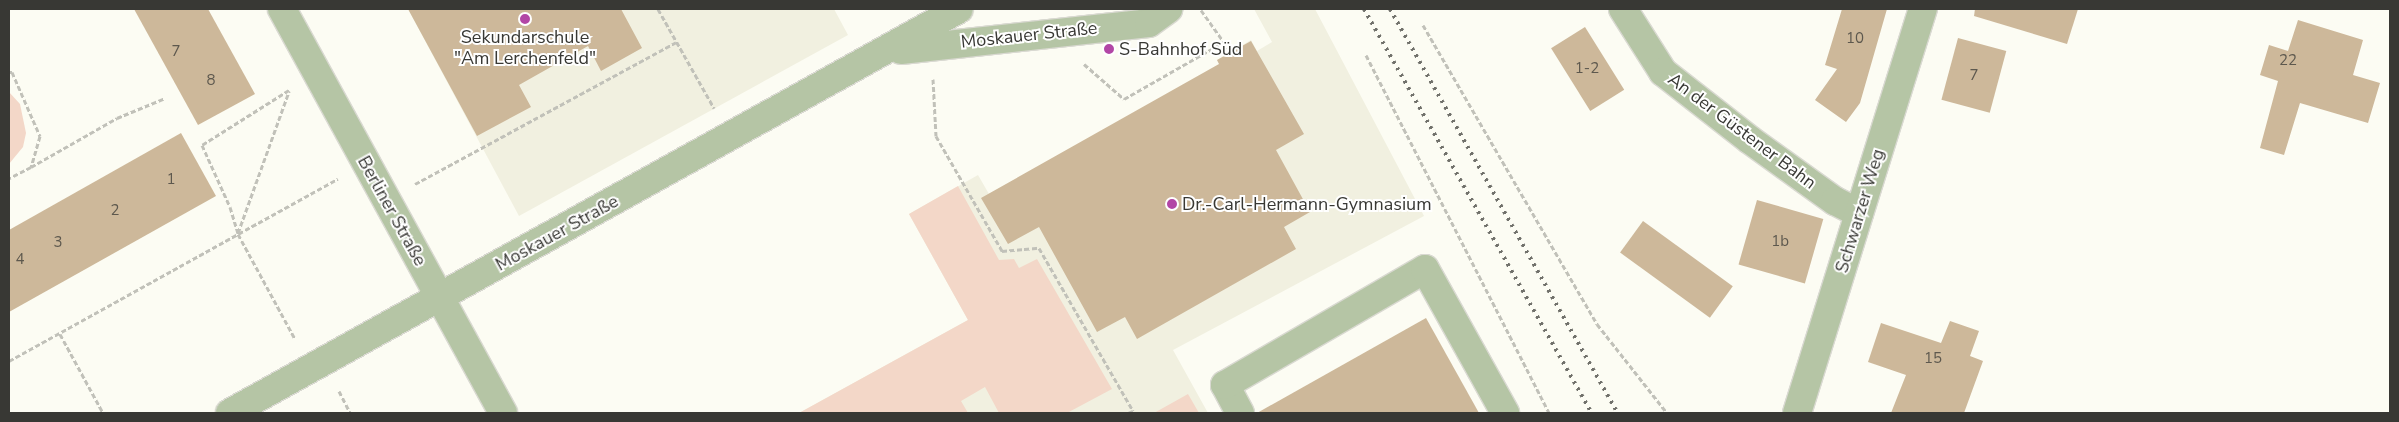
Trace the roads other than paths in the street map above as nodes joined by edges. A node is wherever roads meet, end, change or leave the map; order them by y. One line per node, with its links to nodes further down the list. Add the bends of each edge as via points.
1 (282, 9): 8 (street, Berliner Straße)
2 (959, 9): 6 (street, Moskauer Straße)
3 (1168, 9): 6 (street, Moskauer Straße, via 1149,23 931,45)
4 (1623, 9): 7 (street, An der Güstener Bahn, via 1663,72 1758,146 1835,201)
5 (1923, 9): 7 (street, Schwarzer Weg)
6 (885, 53): 8 (street, Moskauer Straße)
7 (1859, 213): 13 (street, Schwarzer Weg)
8 (440, 299): 9 (street, Moskauer Straße); 10 (street, Berliner Straße)
9 (230, 413)
10 (503, 413)
11 (1240, 413): 12 (street, via 1225,385 1425,269)
12 (1505, 413)
13 (1797, 413)

